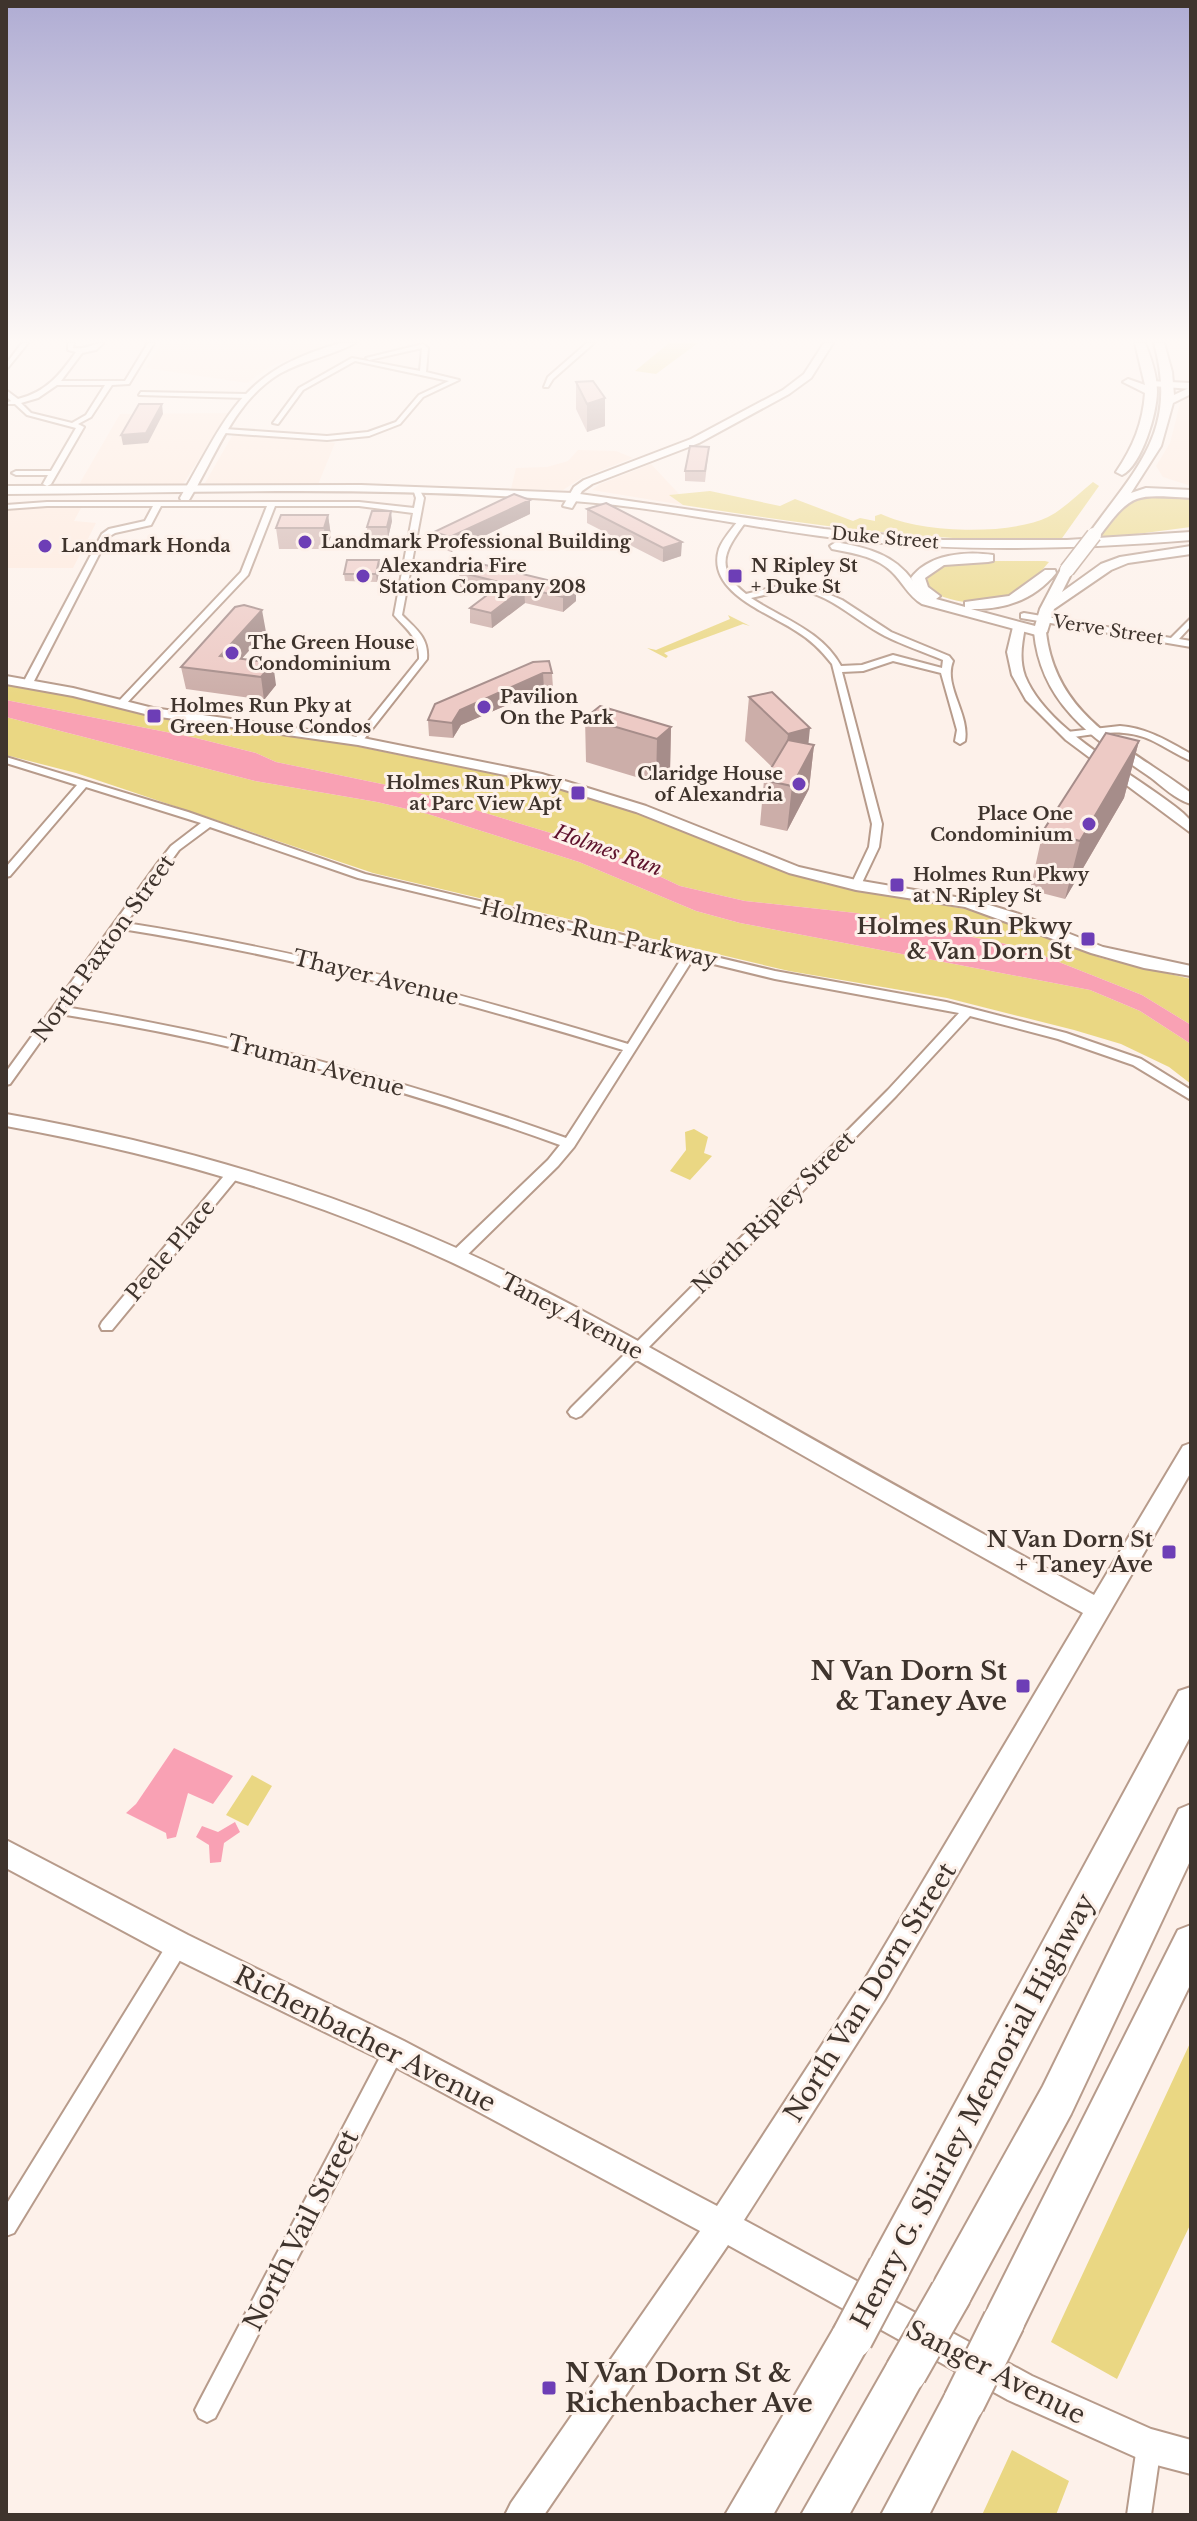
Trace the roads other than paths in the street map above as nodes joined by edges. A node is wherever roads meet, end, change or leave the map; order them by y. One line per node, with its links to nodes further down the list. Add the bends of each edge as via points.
1 (1148, 460): 10 (main road, via 1154,476); 11 (main road)
2 (61, 461): 7 (street)
3 (208, 461): 12 (street)
4 (644, 461): 15 (street, via 588,482)
5 (1131, 461): 11 (main road)
6 (16, 473): 7 (street)
7 (53, 473): 8 (street)
8 (47, 484)
9 (6, 490): 12 (main road, Duke Street)
10 (1187, 490): 11 (main road); 11 (main road)
11 (1115, 491): 24 (main road, via 1077,534); 24 (main road, bridge, via 1094,535)
12 (188, 494): 13 (main road, Duke Street); 14 (main road, Duke Street)
13 (6, 498)
14 (421, 498): 15 (main road, Duke Street); 18 (street, Duke Street, via 397,511 366,504); 38 (street, via 398,615 420,638 424,657)
15 (570, 501): 19 (main road, Duke Street)
16 (6, 507): 17 (street, Duke Street)
17 (156, 507): 18 (street, Duke Street); 34 (street, via 148,523 105,536)
18 (270, 508): 35 (street, via 245,573)
19 (739, 524): 20 (main road, Duke Street); 21 (main road, Duke Street, via 943,544 1045,546); 25 (street, via 721,547 720,562 725,578)
20 (784, 534): 23 (main road, Duke Street, via 901,549); 28 (main road, via 875,556 897,570 921,598)
21 (1191, 534)
22 (1191, 549): 23 (main road, Duke Street); 26 (main road, via 1106,567)
23 (1038, 557): 24 (main road, via 949,561 928,567 918,578 932,596 981,606 1021,597)
24 (1057, 569): 26 (main road); 28 (main road)
25 (743, 597): 31 (street, via 804,630 827,649); 32 (street, via 791,586 813,590 888,634 946,658)
26 (1043, 620): 28 (main road); 29 (street, Verve Street); 36 (street, via 1044,663 1057,690)
27 (1191, 621): 29 (street)
28 (1022, 622): 37 (street, via 1015,636 1015,665 1030,696)
29 (1174, 640): 30 (street, Verve Street)
30 (1191, 644)
31 (836, 666): 32 (street, via 893,658); 47 (street, via 877,824 874,847)
32 (945, 671): 39 (street, via 962,730)
33 (6, 680): 34 (street)
34 (28, 683): 35 (street)
35 (121, 704): 38 (street)
36 (1095, 731): 37 (street); 40 (street, via 1137,729); 43 (street)
37 (1067, 735): 45 (street)
38 (358, 741): 47 (street, via 575,787 778,864)
39 (960, 741)
40 (1191, 758)
41 (6, 760): 42 (street, Holmes Run Parkway)
42 (84, 783): 44 (street, Holmes Run Parkway); 46 (street, via 20,850)
43 (1191, 800)
44 (208, 823): 48 (street, North Paxton Street, via 175,848); 49 (street, Holmes Run Parkway, via 362,876)
45 (1191, 829)
46 (6, 874)
47 (856, 885): 50 (street, via 967,903 1097,950)
48 (120, 925): 51 (street, North Paxton Street); 53 (street, Thayer Avenue, via 380,975)
49 (690, 955): 52 (street, Holmes Run Parkway); 53 (street)
50 (1191, 971)
51 (58, 1010): 54 (street, North Paxton Street); 57 (street, Truman Avenue, via 213,1037 345,1070)
52 (968, 1011): 55 (street, Holmes Run Parkway, via 1137,1062); 61 (street, North Ripley Street)
53 (629, 1048): 57 (street)
54 (6, 1081)
55 (1191, 1096)
56 (6, 1120): 58 (street, Taney Avenue, via 159,1152)
57 (569, 1144): 59 (street)
58 (233, 1174): 59 (street, Taney Avenue); 60 (street, Peele Place)
59 (457, 1256): 61 (street, Taney Avenue)
60 (107, 1326)
61 (636, 1350): 62 (street, North Ripley Street); 64 (street, Taney Avenue)
62 (576, 1412)
63 (1191, 1452): 64 (street, North Van Dorn Street)
64 (1097, 1609): 72 (street, North Van Dorn Street, via 875,1989)
65 (1191, 1702): 77 (highway, Henry G. Shirley Memorial Highway, bridge, via 852,2338)
66 (1191, 1821): 78 (highway, bridge, via 1057,2100)
67 (6, 1853): 69 (street, Richenbacher Avenue)
68 (1191, 1943): 79 (highway, bridge)
69 (178, 1945): 70 (street, Richenbacher Avenue); 71 (street)
70 (394, 2051): 72 (street, Richenbacher Avenue); 73 (street, North Vail Street)
71 (6, 2225)
72 (723, 2225): 74 (street, Sanger Avenue, via 1020,2388); 76 (street, North Van Dorn Street)
73 (207, 2410)
74 (1149, 2446): 75 (street, Sanger Avenue); 80 (street)
75 (1191, 2457)
76 (523, 2515)
77 (748, 2515)
78 (824, 2515)
79 (904, 2515)
80 (1139, 2515)

